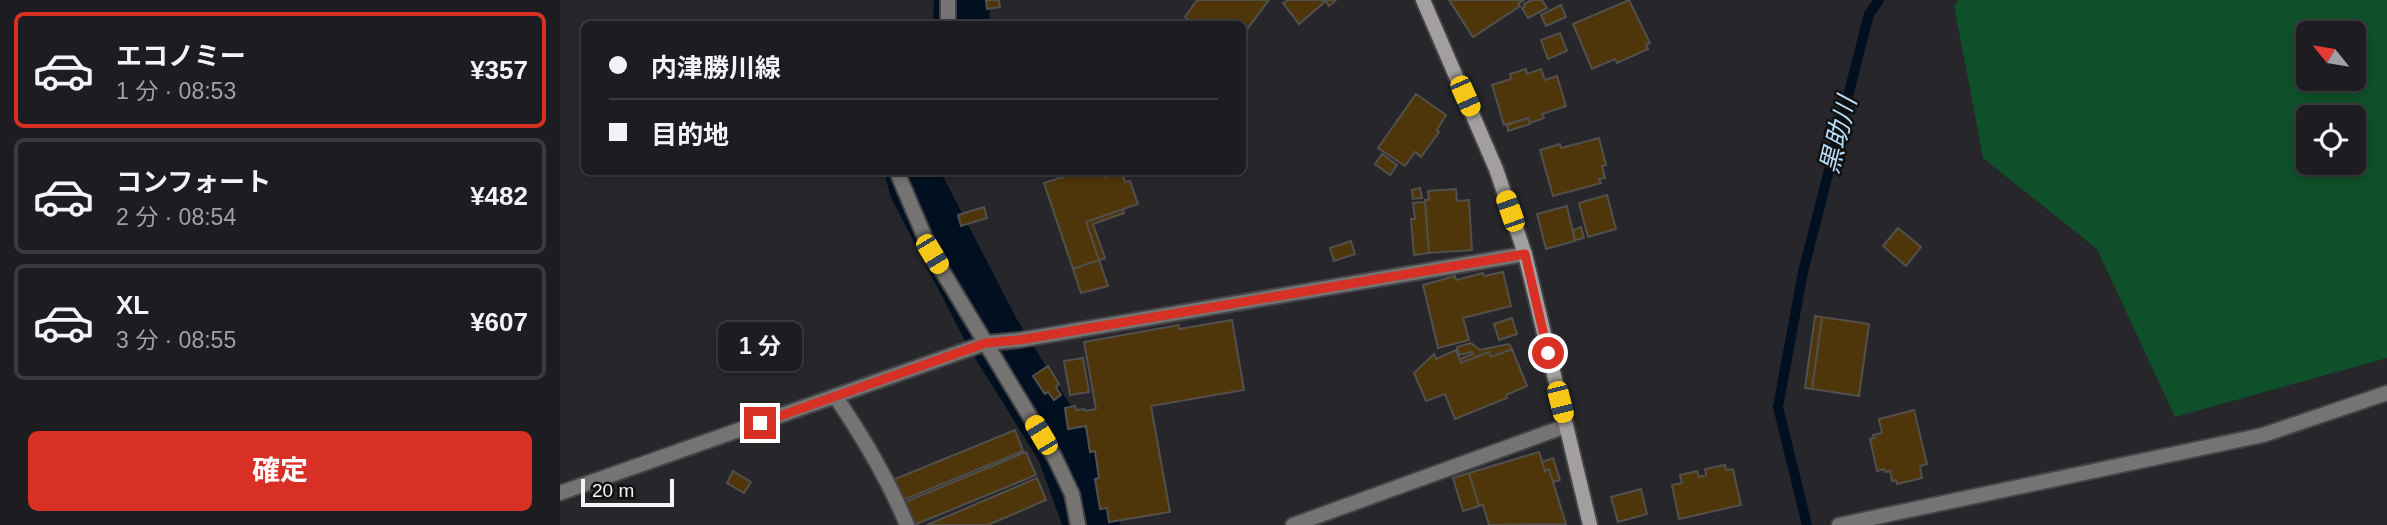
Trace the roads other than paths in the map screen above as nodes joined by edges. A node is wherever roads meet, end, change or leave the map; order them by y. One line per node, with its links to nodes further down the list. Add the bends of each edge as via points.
1 (948, 0): 3 (street)
2 (1423, 0): 5 (main road, via 1496,169)
3 (948, 21)
4 (898, 175): 6 (street, via 932,254)
5 (1525, 254): 6 (street); 9 (main road)
6 (986, 343): 8 (street); 12 (street, via 1055,458 1072,494)
7 (2387, 393): 15 (street, via 2263,435)
8 (835, 396): 10 (street); 11 (street, via 860,433)
9 (1566, 426): 13 (street); 14 (main road)
10 (560, 493)
11 (906, 525)
12 (1078, 525)
13 (1293, 525)
14 (1590, 525)
15 (1839, 525)

